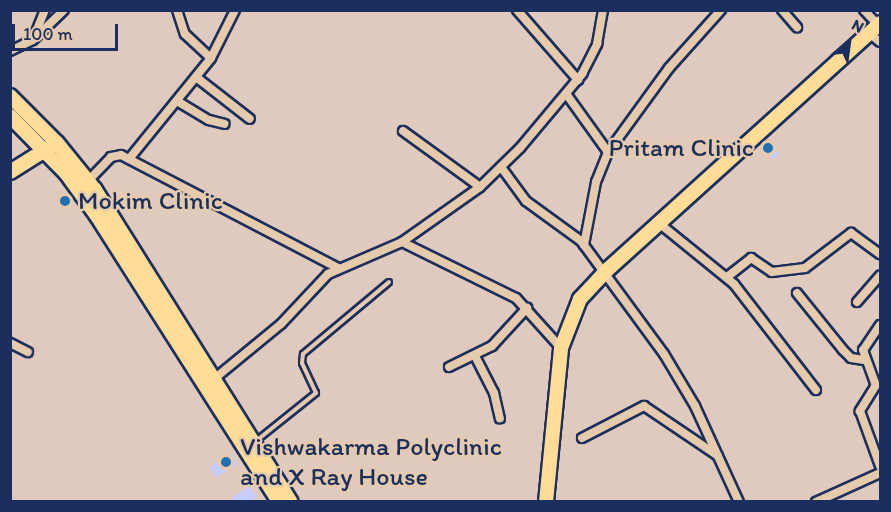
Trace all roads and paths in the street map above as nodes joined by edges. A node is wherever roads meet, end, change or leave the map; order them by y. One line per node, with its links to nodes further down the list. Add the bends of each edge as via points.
1 (45, 10): 12 (street)
2 (64, 10): 12 (street)
3 (177, 10): 14 (street, via 185,34)
4 (235, 10): 14 (street)
5 (517, 10): 16 (street)
6 (603, 10): 16 (street, via 597,44)
7 (721, 10): 25 (street, via 669,68)
8 (782, 10): 10 (street)
9 (864, 10): 11 (street)
10 (797, 27)
11 (877, 31): 31 (highway)
12 (33, 40): 13 (street)
13 (10, 51)
14 (211, 58): 15 (street)
15 (196, 77): 19 (street); 21 (street)
16 (578, 80): 17 (street)
17 (567, 95): 25 (street); 27 (street)
18 (10, 96): 24 (highway)
19 (177, 101): 22 (street, via 209,120); 26 (street)
20 (10, 116): 24 (highway)
21 (250, 119)
22 (225, 124)
23 (404, 131): 30 (street)
24 (51, 146): 28 (highway); 29 (highway); 59 (highway)
25 (608, 152): 33 (street, via 596,182)
26 (129, 159): 29 (street, via 111,157); 35 (street)
27 (501, 167): 30 (street); 33 (street, via 526,201)
28 (10, 172)
29 (88, 181): 50 (highway, via 137,252)
30 (480, 187): 32 (street)
31 (660, 224): 36 (highway); 38 (street, via 696,256)
32 (402, 242): 35 (street); 42 (street, via 510,295)
33 (584, 245): 36 (street)
34 (880, 254): 38 (street, via 851,233 805,268 772,272 751,258)
35 (338, 268): 50 (street, via 320,281 281,324)
36 (605, 273): 45 (highway, via 576,307); 56 (street, via 674,370)
37 (880, 276): 41 (street)
38 (728, 277): 52 (street)
39 (389, 282): 55 (lane, via 303,354 302,363 316,393)
40 (797, 293): 48 (street, via 843,350 851,358)
41 (857, 302)
42 (527, 308): 45 (street); 47 (street, via 502,338)
43 (880, 326): 48 (street, via 862,350)
44 (10, 343): 46 (street)
45 (561, 348): 61 (highway)
46 (28, 352)
47 (475, 356): 49 (street); 53 (street, via 494,393)
48 (864, 360): 51 (street)
49 (449, 367)
50 (214, 380): 55 (highway)
51 (878, 383): 57 (street, via 860,411)
52 (816, 390)
53 (500, 418)
54 (582, 438): 56 (street, via 644,406)
55 (254, 443): 60 (highway)
56 (719, 457): 62 (street)
57 (880, 466)
58 (880, 473): 63 (street)
59 (279, 501)
60 (291, 501)
61 (546, 501)
62 (739, 501)
63 (816, 501)

